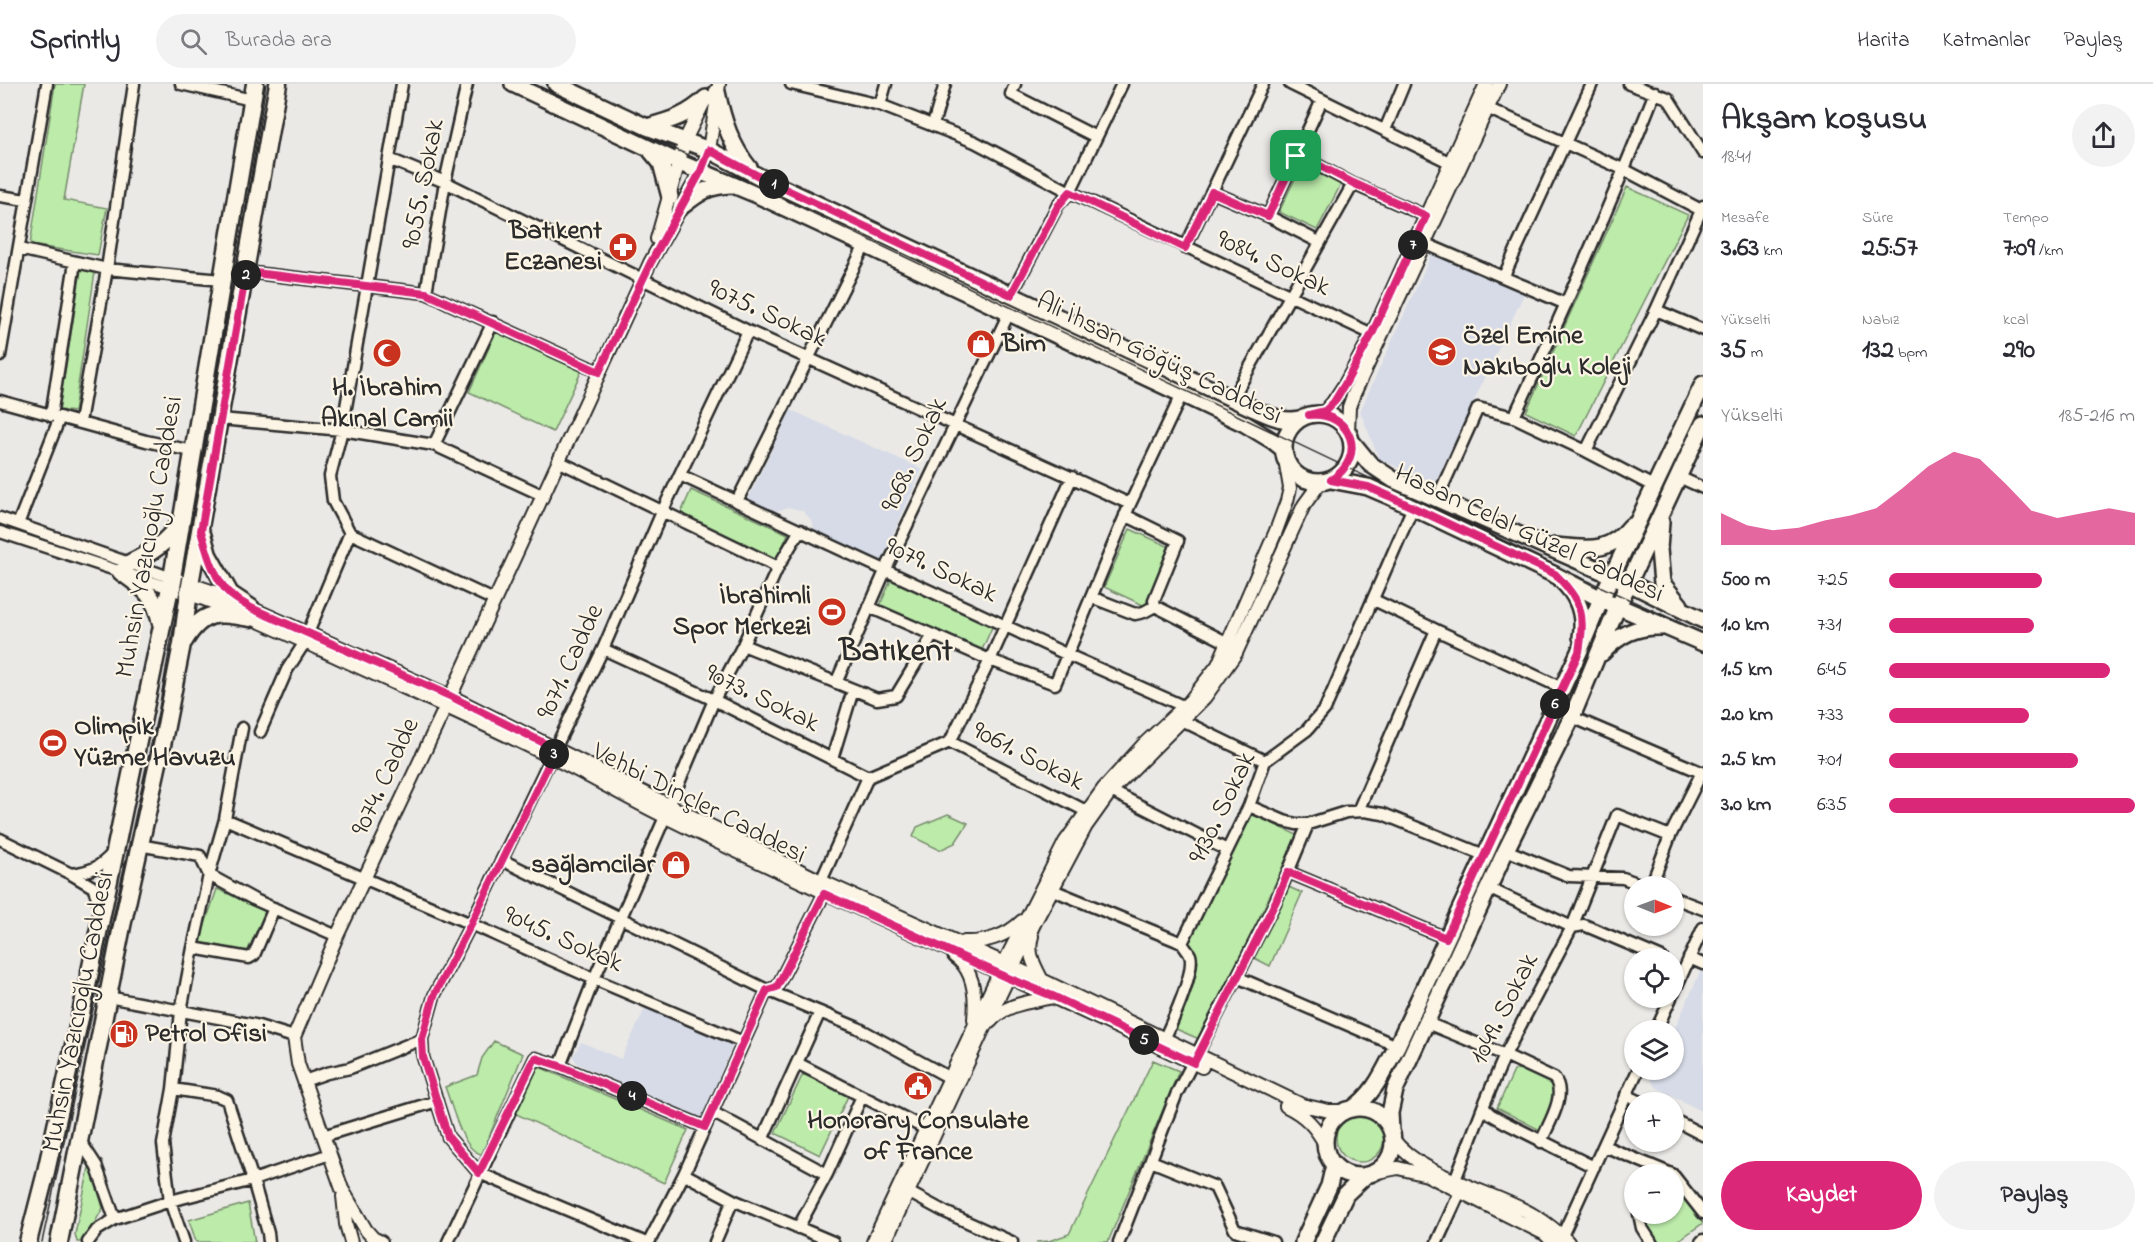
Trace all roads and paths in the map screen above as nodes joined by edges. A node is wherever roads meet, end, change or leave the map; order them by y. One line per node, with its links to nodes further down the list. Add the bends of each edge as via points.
1 (47, 84): 49 (street)
2 (134, 84): 60 (street)
3 (181, 84): 22 (street)
4 (278, 84): 61 (main road, Muhsin Yazıcıoğlu Caddesi)
5 (402, 84): 37 (street)
6 (467, 84): 43 (street, 9055. Sokak)
7 (513, 84): 33 (main road, Ali İhsan Göğüş Caddesi)
8 (556, 84): 28 (main road, Ali İhsan Göğüş Caddesi)
9 (791, 84): 25 (street, 9084. Sokak)
10 (886, 84): 25 (street)
11 (945, 84): 27 (street)
12 (1015, 84): 30 (street, via 1011,94)
13 (1122, 84): 30 (street)
14 (1263, 84): 47 (street)
15 (1290, 84): 24 (street)
16 (1404, 84): 29 (street)
17 (1486, 84): 39 (street)
18 (1500, 84): 26 (street)
19 (1592, 84): 32 (street)
20 (1629, 84): 23 (street)
21 (713, 89): 28 (main road, via 693,110); 31 (street); 34 (street); 42 (main road, via 732,142)
22 (254, 92): 63 (main road, Muhsin Yazıcıoğlu Caddesi)
23 (1655, 92): 35 (street, via 1668,98); 40 (street)
24 (1322, 100): 29 (street); 36 (street)
25 (880, 105): 27 (street, 9084. Sokak)
26 (1489, 109): 32 (street); 55 (street)
27 (933, 125): 46 (street, 9084. Sokak, via 975,142)
28 (647, 127): 31 (main road, Ali İhsan Göğüş Caddesi)
29 (1385, 130): 39 (street)
30 (1096, 137): 46 (street)
31 (685, 140): 34 (main road, Ali İhsan Göğüş Caddesi); 38 (street)
32 (1566, 144): 40 (street); 62 (street)
33 (646, 147): 38 (main road, Ali İhsan Göğüş Caddesi); 50 (main road, via 661,163)
34 (709, 150): 41 (street); 42 (main road, Ali İhsan Göğüş Caddesi)
35 (1703, 153)
36 (1297, 154): 44 (street); 52 (street)
37 (388, 159): 43 (street, 9075. Sokak); 65 (street)
38 (680, 163): 41 (main road, Ali İhsan Göğüş Caddesi); 50 (street)
39 (1451, 163): 53 (street)
40 (1624, 170): 51 (street); 69 (street)
41 (701, 171): 45 (main road, Ali İhsan Göğüş Caddesi); 50 (street)
42 (753, 173): 67 (main road, Ali İhsan Göğüş Caddesi)
43 (445, 182): 64 (street, 9075. Sokak); 66 (street, 9055. Sokak)
44 (1353, 183): 53 (street); 54 (street)
45 (735, 185): 50 (main road, via 709,188); 56 (main road, Ali İhsan Göğüş Caddesi)
46 (1070, 192): 57 (street, 9084. Sokak); 67 (street, via 1058,206)
47 (1212, 192): 52 (street); 57 (street)
48 (0, 196): 49 (street)
49 (26, 200): 58 (street)
50 (675, 202): 64 (street, 9074. Cadde)
51 (1702, 208): 70 (street)
52 (1268, 216): 54 (street)
53 (1426, 216): 75 (street)
54 (1319, 242): 68 (street)
55 (1426, 244): 62 (street); 91 (street, via 1353,396 1349,407)
56 (865, 245): 71 (main road, Ali İhsan Göğüş Caddesi); 77 (street)
57 (1185, 248): 68 (street, 9084. Sokak)
58 (19, 249): 59 (street); 76 (street)
59 (75, 262): 60 (street); 83 (street)
60 (107, 269): 63 (street); 87 (street)
61 (246, 272): 65 (street); 86 (main road, Muhsin Yazıcıoğlu Caddesi)
62 (1504, 276): 69 (street)
63 (221, 280): 93 (main road, Muhsin Yazıcıoğlu Caddesi)
64 (642, 280): 74 (street, 9075. Sokak); 78 (street, 9074. Cadde)
65 (366, 287): 66 (street); 90 (street)
66 (426, 293): 72 (street)
67 (1011, 295): 81 (main road, Ali İhsan Göğüş Caddesi)
68 (1290, 296): 75 (street, 9084. Sokak); 81 (street)
69 (1566, 303): 85 (street)
70 (1656, 310): 73 (street); 94 (street)
71 (1009, 313): 80 (main road, Ali İhsan Göğüş Caddesi); 88 (street, 9068. Sokak)
72 (493, 322): 78 (street); 92 (street)
73 (1703, 330)
74 (748, 331): 77 (street, 9075. Sokak); 97 (street, 9071. Cadde)
75 (1372, 334): 84 (street, via 1334,402 1325,411)
76 (0, 356)
77 (807, 358): 88 (street, 9075. Sokak); 105 (street)
78 (599, 372): 96 (street, 9074. Cadde)
79 (1703, 384): 101 (main road)
80 (1182, 394): 95 (main road, Ali İhsan Göğüş Caddesi, via 1274,441 1283,449); 106 (street)
81 (1232, 399): 84 (main road, Ali İhsan Göğüş Caddesi, via 1280,420 1290,422)
82 (0, 401): 83 (street)
83 (56, 416): 87 (street); 114 (street)
84 (1304, 417): 91 (main road, via 1331,416 1341,422); 95 (main road, via 1285,438)
85 (1514, 417): 94 (street); 104 (street, via 1478,408)
86 (220, 419): 90 (street); 116 (main road, Muhsin Yazıcıoğlu Caddesi)
87 (80, 422): 93 (street)
88 (954, 424): 98 (street, 9075. Sokak); 122 (street, 9068. Sokak)
89 (1703, 424): 99 (main road)
90 (342, 430): 92 (street); 118 (street, via 330,476 333,501)
91 (1350, 437): 100 (main road, via 1349,463 1341,474); 104 (main road, Hasan Celal Güzel Caddesi, via 1379,471)
92 (434, 445): 103 (street)
93 (192, 451): 113 (main road, Muhsin Yazıcıoğlu Caddesi)
94 (1586, 451): 101 (street)
95 (1285, 459): 100 (main road, via 1298,477); 144 (street, via 1290,488 1287,501)
96 (558, 461): 103 (street, 9074. Cadde); 108 (street)
97 (680, 475): 105 (street, 9079. Sokak); 108 (street, 9071. Cadde)
98 (1072, 477): 106 (street, 9075. Sokak); 138 (street)
99 (1679, 477): 102 (street); 110 (main road)
100 (1326, 482): 107 (main road, Hasan Celal Güzel Caddesi, via 1368,487); 160 (street, via 1304,505 1236,653 1218,681)
101 (1655, 487): 109 (main road)
102 (1703, 488)
103 (543, 495): 130 (street, 9074. Cadde)
104 (1437, 499): 119 (main road, Hasan Celal Güzel Caddesi)
105 (737, 501): 115 (street, 9079. Sokak)
106 (1130, 504): 111 (street)
107 (1413, 507): 123 (main road, Hasan Celal Güzel Caddesi); 131 (street, 9130. Sokak)
108 (662, 512): 121 (street); 148 (street, 9071. Cadde)
109 (1642, 512): 119 (main road, via 1624,535 1604,547); 124 (main road)
110 (1662, 513): 126 (main road); 135 (main road, via 1662,583)
111 (1125, 514): 128 (street); 132 (street, via 1178,541)
112 (0, 518): 114 (street)
113 (180, 523): 120 (main road, via 160,546); 125 (main road, Muhsin Yazıcıoğlu Caddesi)
114 (18, 524): 120 (street)
115 (800, 530): 121 (street); 122 (street, 9079. Sokak)
116 (201, 531): 127 (main road, Muhsin Yazıcıoğlu Caddesi); 136 (main road, via 224,585)
117 (0, 532): 120 (street)
118 (350, 533): 130 (street); 143 (street)
119 (1543, 545): 124 (main road, Hasan Celal Güzel Caddesi)
120 (125, 567): 125 (street); 139 (main road, via 151,596)
121 (778, 567): 147 (street)
122 (886, 569): 134 (street, 9068. Sokak); 138 (street, 9079. Sokak)
123 (1555, 574): 129 (main road, Hasan Celal Güzel Caddesi); 149 (main road, via 1569,588 1582,614)
124 (1612, 576): 126 (main road, Hasan Celal Güzel Caddesi); 129 (main road)
125 (171, 583): 127 (street); 139 (main road, Muhsin Yazıcıoğlu Caddesi)
126 (1629, 583): 133 (main road); 135 (main road, Hasan Celal Güzel Caddesi)
127 (190, 588): 136 (street); 146 (main road, Muhsin Yazıcıoğlu Caddesi)
128 (1091, 597): 132 (street, via 1135,614); 150 (street)
129 (1601, 599): 133 (main road, Hasan Celal Güzel Caddesi); 149 (main road)
130 (494, 600): 157 (street, 9074. Cadde)
131 (1374, 600): 141 (street); 166 (street, 9130. Sokak, via 1325,709 1307,730)
132 (1155, 606): 144 (street)
133 (1618, 606): 140 (main road, Hasan Celal Güzel Caddesi); 152 (main road)
134 (869, 607): 142 (street); 153 (street, 9068. Sokak)
135 (1686, 612): 137 (main road, Hasan Celal Güzel Caddesi)
136 (251, 613): 143 (street); 146 (main road, via 207,617 193,625)
137 (1703, 620)
138 (1005, 626): 150 (street, 9079. Sokak); 151 (street)
139 (162, 628): 182 (main road, Muhsin Yazıcıoğlu Caddesi)
140 (1669, 628): 145 (main road, Hasan Celal Güzel Caddesi); 152 (main road, via 1633,630 1612,642)
141 (1436, 630): 154 (street); 173 (street)
142 (933, 635): 151 (street); 155 (street, via 896,696 877,699)
143 (306, 638): 157 (street); 162 (street, via 286,670)
144 (1228, 643): 158 (street, via 1218,665)
145 (1703, 643)
146 (182, 644): 179 (main road, Muhsin Yazıcıoğlu Caddesi)
147 (743, 645): 153 (street); 156 (street)
148 (603, 649): 156 (street, 9073. Sokak); 164 (street, 9071. Cadde)
149 (1579, 652): 154 (main road)
150 (1068, 655): 151 (street, via 1055,684); 158 (street, 9079. Sokak)
151 (990, 660): 163 (street)
152 (1596, 660): 159 (main road)
153 (836, 683): 155 (street)
154 (1562, 688): 183 (main road)
155 (853, 690): 165 (street)
156 (714, 700): 165 (street, 9073. Sokak); 170 (street)
157 (448, 701): 164 (street); 190 (street, 9074. Cadde)
158 (1183, 706): 172 (street, via 1135,753)
159 (1572, 717): 167 (street); 181 (main road)
160 (1181, 720): 166 (street); 169 (street)
161 (242, 728): 175 (street)
162 (260, 732)
163 (950, 742): 168 (street); 172 (street, 9061. Sokak)
164 (554, 753): 170 (street); 174 (street, Vehbi Dinçler Caddesi); 184 (street, 9071. Cadde)
165 (832, 759): 168 (street, 9073. Sokak)
166 (1265, 761): 171 (street, 9130. Sokak)
167 (1703, 773): 177 (street)
168 (868, 777): 192 (street)
169 (1111, 792): 180 (street); 194 (street, via 1086,826)
170 (670, 804): 192 (street)
171 (1249, 806): 176 (street, via 1284,821); 180 (street, 9130. Sokak)
172 (1086, 811): 200 (street, via 1065,842)
173 (1358, 811): 176 (street); 183 (street, via 1383,814)
174 (664, 817): 195 (street, Vehbi Dinçler Caddesi); 201 (street)
175 (225, 819): 187 (street); 190 (street, 9045. Sokak)
176 (1308, 824): 185 (street)
177 (1670, 836): 188 (street); 189 (street, 1049. Sokak, via 1617,815)
178 (0, 840): 186 (street)
179 (139, 845): 187 (street, via 200,856); 220 (main road, Muhsin Yazıcıoğlu Caddesi)
180 (1227, 850): 208 (street, 9130. Sokak)
181 (1506, 850): 189 (street, via 1569,876); 193 (main road)
182 (116, 851): 186 (street, via 89,872); 199 (main road, Muhsin Yazıcıoğlu Caddesi)
183 (1484, 855): 206 (main road)
184 (502, 860): 201 (street); 202 (street, 9071. Cadde)
185 (1288, 872): 206 (street); 216 (street)
186 (71, 873): 199 (street, via 93,887)
187 (209, 875): 197 (street); 210 (street)
188 (1655, 876)
189 (1592, 877): 191 (street); 203 (street, 1049. Sokak)
190 (365, 878): 202 (street, 9045. Sokak); 205 (street, 9074. Cadde)
191 (1624, 878)
192 (821, 881): 207 (street)
193 (1490, 889): 203 (street); 224 (main road)
194 (1053, 890): 200 (street); 208 (street)
195 (824, 894): 209 (street, Vehbi Dinçler Caddesi); 219 (street, via 777,987)
196 (1684, 902): 198 (street)
197 (274, 908): 205 (street); 210 (street, via 254,955 249,958)
198 (1703, 909)
199 (102, 914): 275 (main road, Muhsin Yazıcıoğlu Caddesi)
200 (1033, 917): 207 (street, via 994,938 977,943); 214 (street); 218 (street, via 1029,945 1032,962)
201 (621, 918): 217 (street); 219 (street)
202 (471, 924): 217 (street, 9045. Sokak); 227 (street, 9071. Cadde, via 434,996)
203 (1572, 927): 211 (street, via 1584,925); 231 (street, 1049. Sokak)
204 (1703, 928): 212 (street)
205 (337, 936): 226 (street, 9074. Cadde)
206 (1446, 938): 230 (main road)
207 (956, 941): 214 (street)
208 (1182, 943): 229 (street, via 1190,955 1191,967)
209 (941, 947): 214 (street, Vehbi Dinçler Caddesi); 225 (street, via 960,960 975,990)
210 (193, 948): 222 (street)
211 (1638, 948)
212 (1687, 963): 213 (street); 215 (street)
213 (1703, 964)
214 (1006, 970): 218 (street); 221 (street); 225 (street)
215 (1684, 970)
216 (1237, 977): 230 (street); 232 (street)
217 (594, 980): 228 (street, 9045. Sokak); 234 (street)
218 (1042, 980): 229 (street)
219 (767, 990): 223 (street); 228 (street)
220 (108, 997): 222 (street); 250 (main road, Muhsin Yazıcıoğlu Caddesi)
221 (1055, 997): 225 (street, via 1008,1008); 229 (street)
222 (181, 1011): 226 (street); 237 (street)
223 (820, 1012): 233 (street); 235 (street)
224 (1427, 1023): 231 (street); 247 (main road, via 1395,1090)
225 (977, 1030): 235 (street); 268 (street)
226 (294, 1037): 236 (street)
227 (422, 1039): 236 (street, via 350,1068); 240 (street, 9071. Cadde, via 423,1057)
228 (743, 1042): 243 (street)
229 (1162, 1044): 232 (street)
230 (1396, 1046): 242 (main road, via 1378,1082 1363,1101)
231 (1505, 1055): 241 (street, 1049. Sokak); 252 (street, via 1558,1083 1558,1100)
232 (1196, 1059): 242 (street, via 1302,1105 1329,1111); 253 (street, via 1302,1114); 256 (street, via 1177,1093)
233 (797, 1063): 238 (street); 251 (street)
234 (560, 1066): 245 (street); 260 (street, via 535,1058)
235 (950, 1078): 246 (street)
236 (304, 1081): 249 (street)
237 (173, 1089): 264 (street, via 227,1100); 270 (street, via 163,1144)
238 (862, 1096): 246 (street); 262 (street)
239 (1624, 1100): 254 (street)
240 (437, 1101): 249 (street); 260 (street, 9071. Cadde, via 448,1137)
241 (1483, 1107): 252 (street, 1049. Sokak); 265 (street)
242 (1348, 1110): 247 (main road, via 1365,1109 1378,1114); 253 (main road, via 1330,1125)
243 (712, 1112): 245 (street); 251 (street)
244 (1684, 1125): 248 (street)
245 (705, 1127): 261 (street)
246 (926, 1129): 287 (street)
247 (1391, 1134): 263 (main road, via 1388,1158); 265 (street, via 1403,1152)
248 (1703, 1135)
249 (323, 1136): 255 (street)
250 (80, 1139): 272 (street, via 96,1165); 279 (main road, Muhsin Yazıcıoğlu Caddesi)
251 (762, 1140): 262 (street)
252 (1541, 1142): 259 (street, 1049. Sokak)
253 (1326, 1146): 258 (main road)
254 (1604, 1146): 257 (street); 259 (street)
255 (330, 1154): 264 (street); 266 (street)
256 (1151, 1161): 290 (street); 291 (street, via 1215,1186 1235,1230)
257 (1641, 1164)
258 (1334, 1165): 263 (main road, via 1352,1175); 292 (main road, via 1329,1186)
259 (1594, 1167): 277 (street)
260 (479, 1173): 283 (street); 284 (street, 9071. Cadde)
261 (684, 1174): 269 (street); 284 (street)
262 (827, 1174): 274 (street)
263 (1369, 1174): 265 (street, via 1398,1168); 293 (main road, via 1346,1194)
264 (253, 1180): 270 (street); 282 (street)
265 (1457, 1186): 277 (street, via 1534,1215); 294 (street)
266 (342, 1189): 276 (street); 278 (street)
267 (1684, 1189): 271 (street)
268 (908, 1192): 288 (street); 289 (street)
269 (734, 1200): 274 (street); 285 (street)
270 (171, 1201): 272 (street); 281 (street)
271 (1703, 1213)
272 (115, 1219): 280 (street, via 92,1234)
273 (1641, 1224): 295 (street)
274 (798, 1228): 286 (street)
275 (28, 1238)
276 (373, 1238): 278 (street, via 355,1232)
277 (1561, 1240)
278 (351, 1241)
279 (59, 1242)
280 (88, 1242)
281 (184, 1242)
282 (269, 1242)
283 (448, 1242)
284 (647, 1242)
285 (715, 1242)
286 (833, 1242)
287 (873, 1242)
288 (885, 1242)
289 (1012, 1242)
290 (1119, 1242)
291 (1272, 1242)
292 (1303, 1242)
293 (1323, 1242)
294 (1437, 1242)
295 (1652, 1242)

